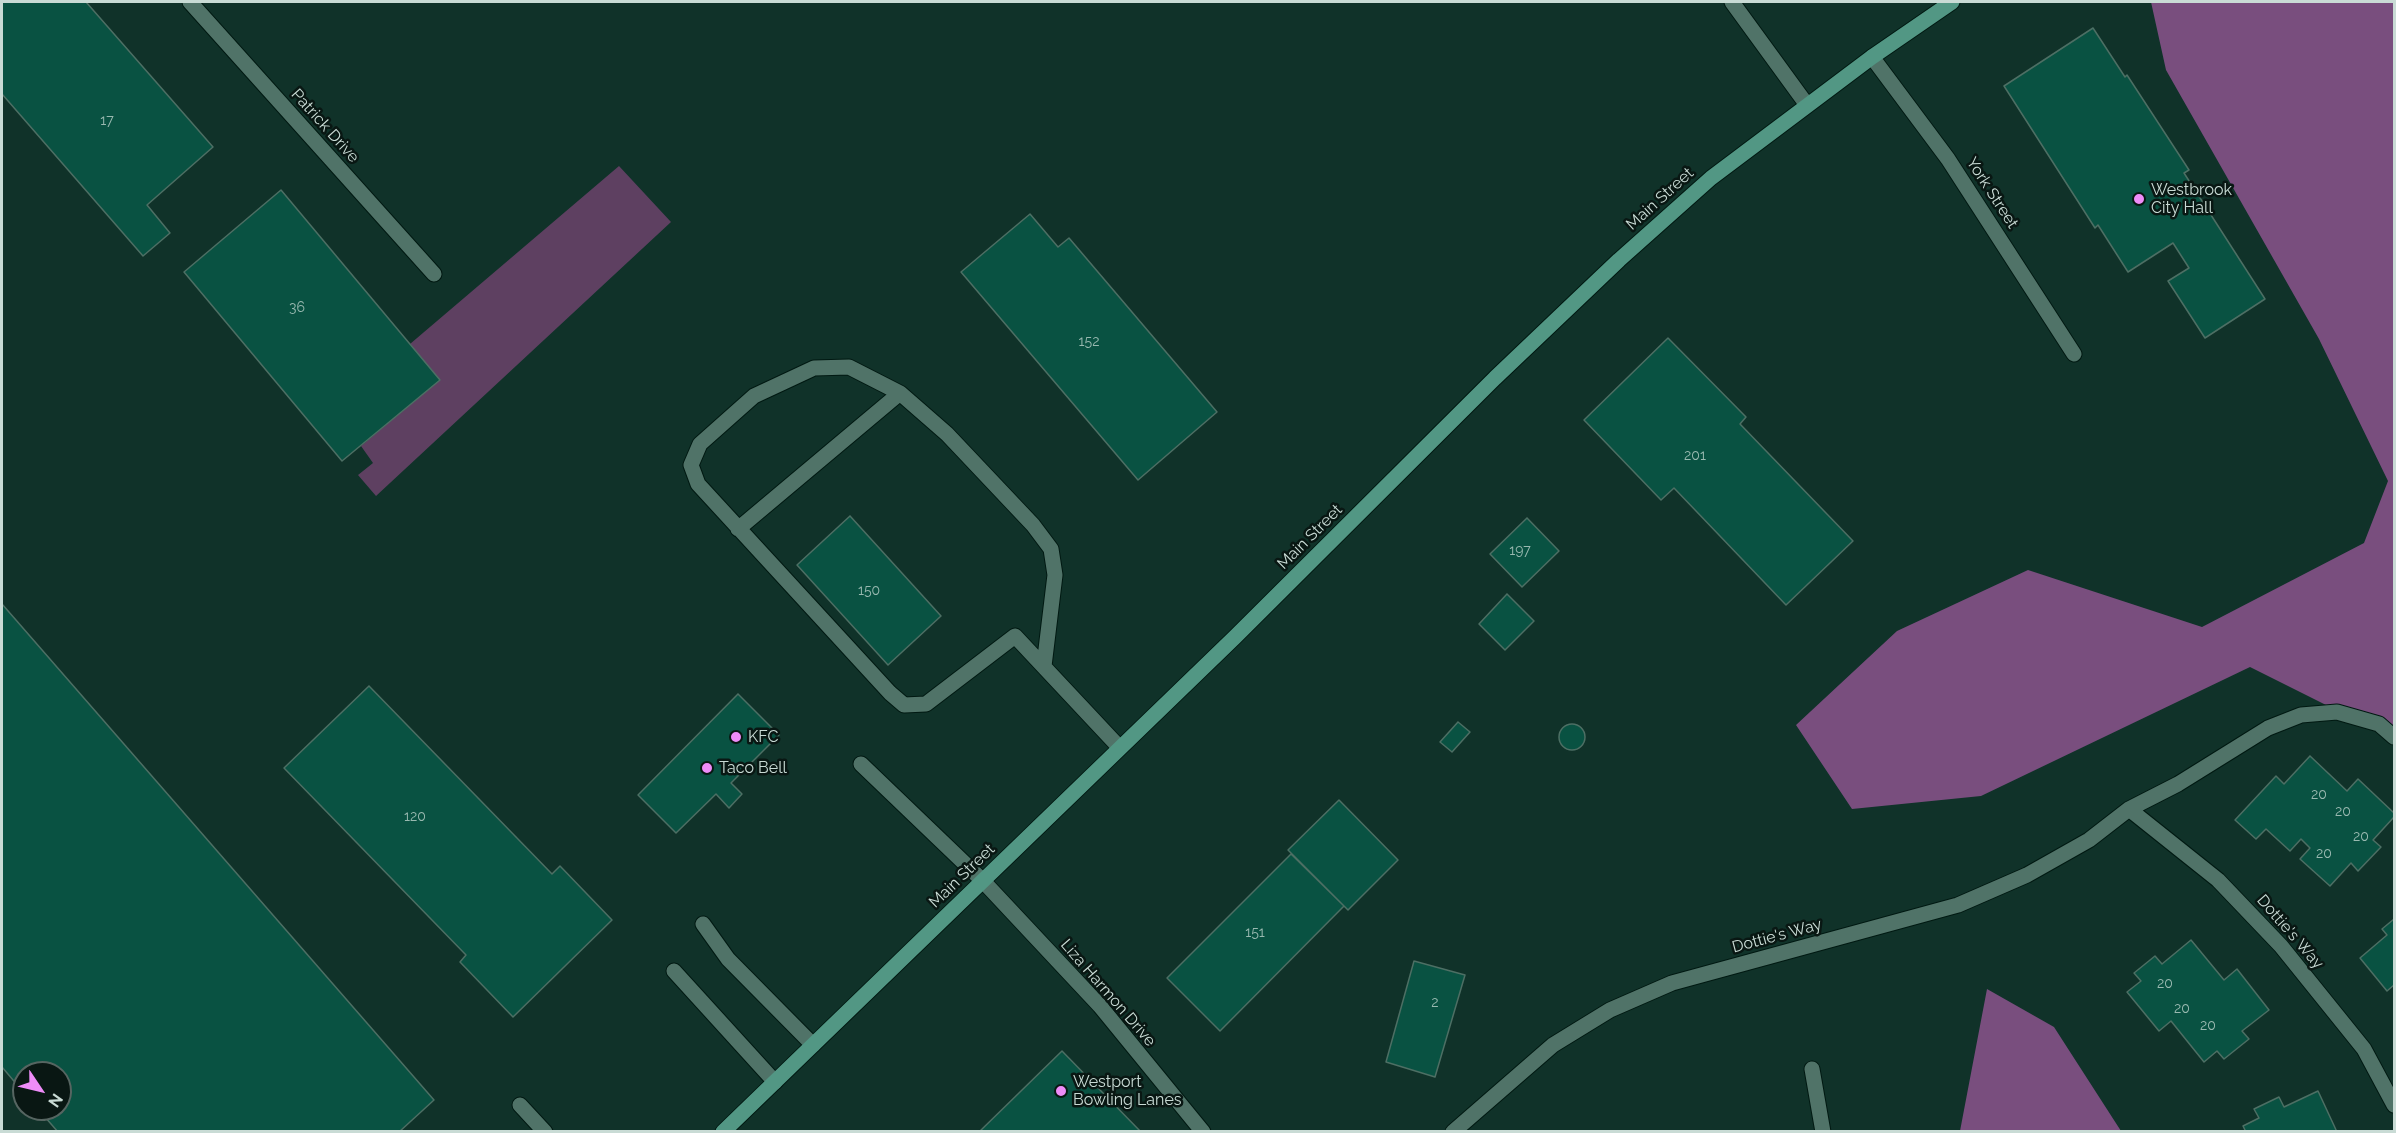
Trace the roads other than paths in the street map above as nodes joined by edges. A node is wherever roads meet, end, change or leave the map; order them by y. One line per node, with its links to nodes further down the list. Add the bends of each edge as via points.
1 (190, 2): 6 (street, Patrick Drive)
2 (1732, 2): 5 (street)
3 (1952, 2): 4 (main road, Main Street)
4 (1872, 57): 5 (main road, Main Street); 7 (street, York Street, via 1948,159)
5 (1807, 105): 12 (main road, Main Street, via 1711,178 1619,260)
6 (434, 274)
7 (2074, 354)
8 (900, 393): 9 (street); 9 (street, via 849,367 814,368 754,396 700,444 691,465 698,484); 10 (street, via 947,434 1051,549 1055,575)
9 (738, 529): 10 (street, via 904,705 927,704 1015,636)
10 (1044, 666): 12 (street)
11 (2394, 737): 14 (street, Dottie's Way, via 2379,724 2337,712 2301,715 2268,728 2178,784)
12 (1119, 747): 15 (main road, Main Street)
13 (861, 764): 15 (street, Liza Harmon Drive)
14 (2129, 809): 22 (street, Dottie's Way, via 2218,880 2281,946 2364,1049); 26 (street, Dottie's Way, via 2058,858 1958,904 1672,983 1610,1010 1553,1045)
15 (982, 881): 18 (main road, Main Street); 25 (street, Liza Harmon Drive, via 1100,1006)
16 (703, 924): 18 (street, via 728,959)
17 (674, 971): 20 (street)
18 (813, 1045): 20 (main road, Main Street)
19 (1812, 1069): 27 (street)
20 (776, 1082): 24 (main road, Main Street)
21 (520, 1105): 23 (street)
22 (2394, 1105)
23 (545, 1131)
24 (723, 1131)
25 (1203, 1131)
26 (1453, 1131)
27 (1823, 1131)

